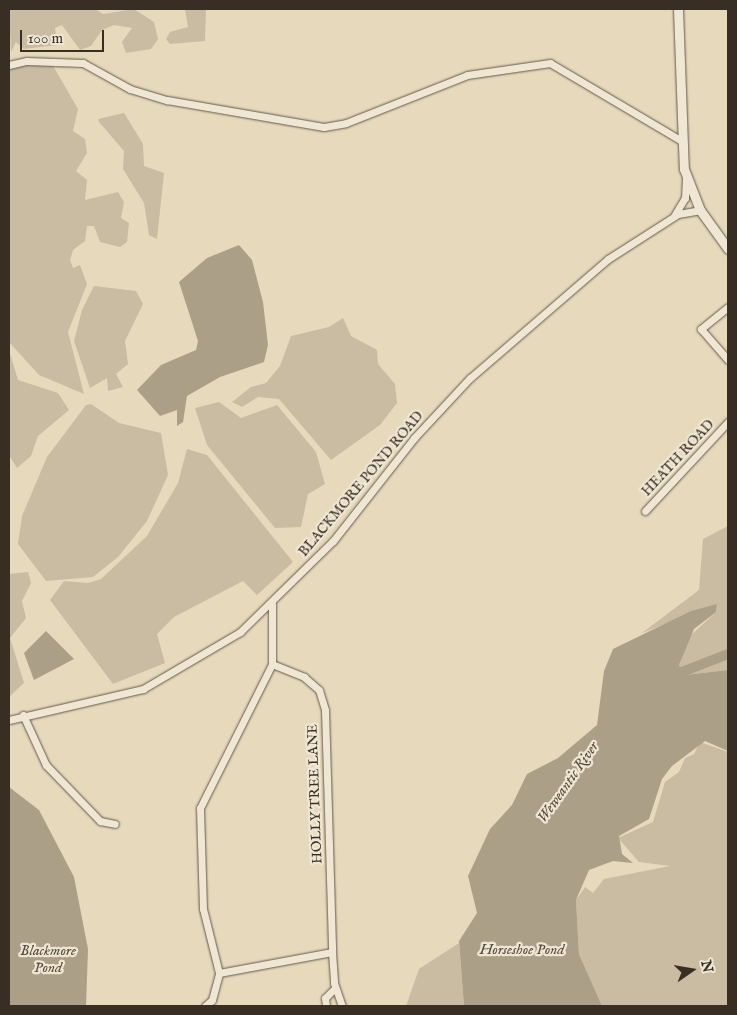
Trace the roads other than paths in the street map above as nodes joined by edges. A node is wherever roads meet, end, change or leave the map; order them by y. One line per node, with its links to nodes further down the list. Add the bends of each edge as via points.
1 (678, 9): 3 (main road)
2 (9, 65): 3 (street, via 36,60 83,63 130,88 167,100 324,127 346,123 467,75 550,63)
3 (680, 140): 4 (main road)
4 (686, 174): 5 (main road); 6 (street, BLACKMORE POND ROAD, via 685,198)
5 (700, 210): 6 (street, BLACKMORE POND ROAD); 7 (main road)
6 (674, 216): 12 (street, BLACKMORE POND ROAD, via 608,259 470,378 414,438 333,541)
7 (728, 249)
8 (728, 307): 9 (street, via 701,329)
9 (728, 360)
10 (728, 422): 11 (street, HEATH ROAD)
11 (645, 511)
12 (272, 604): 13 (street); 14 (street, BLACKMORE POND ROAD, via 203,657 143,689)
13 (272, 664): 17 (street, HOLLY TREE LANE, via 304,677 319,690 324,705); 18 (street, via 200,808 203,909)
14 (23, 715): 15 (street, BLACKMORE POND ROAD); 16 (street, via 46,765 100,821)
15 (9, 720)
16 (115, 824)
17 (332, 952): 18 (street); 19 (street, HOLLY TREE LANE)
18 (219, 973): 20 (street, via 212,1000)
19 (335, 988): 21 (street, via 326,998); 22 (street, HOLLY TREE LANE)
20 (205, 1006)
21 (326, 1006)
22 (342, 1006)

